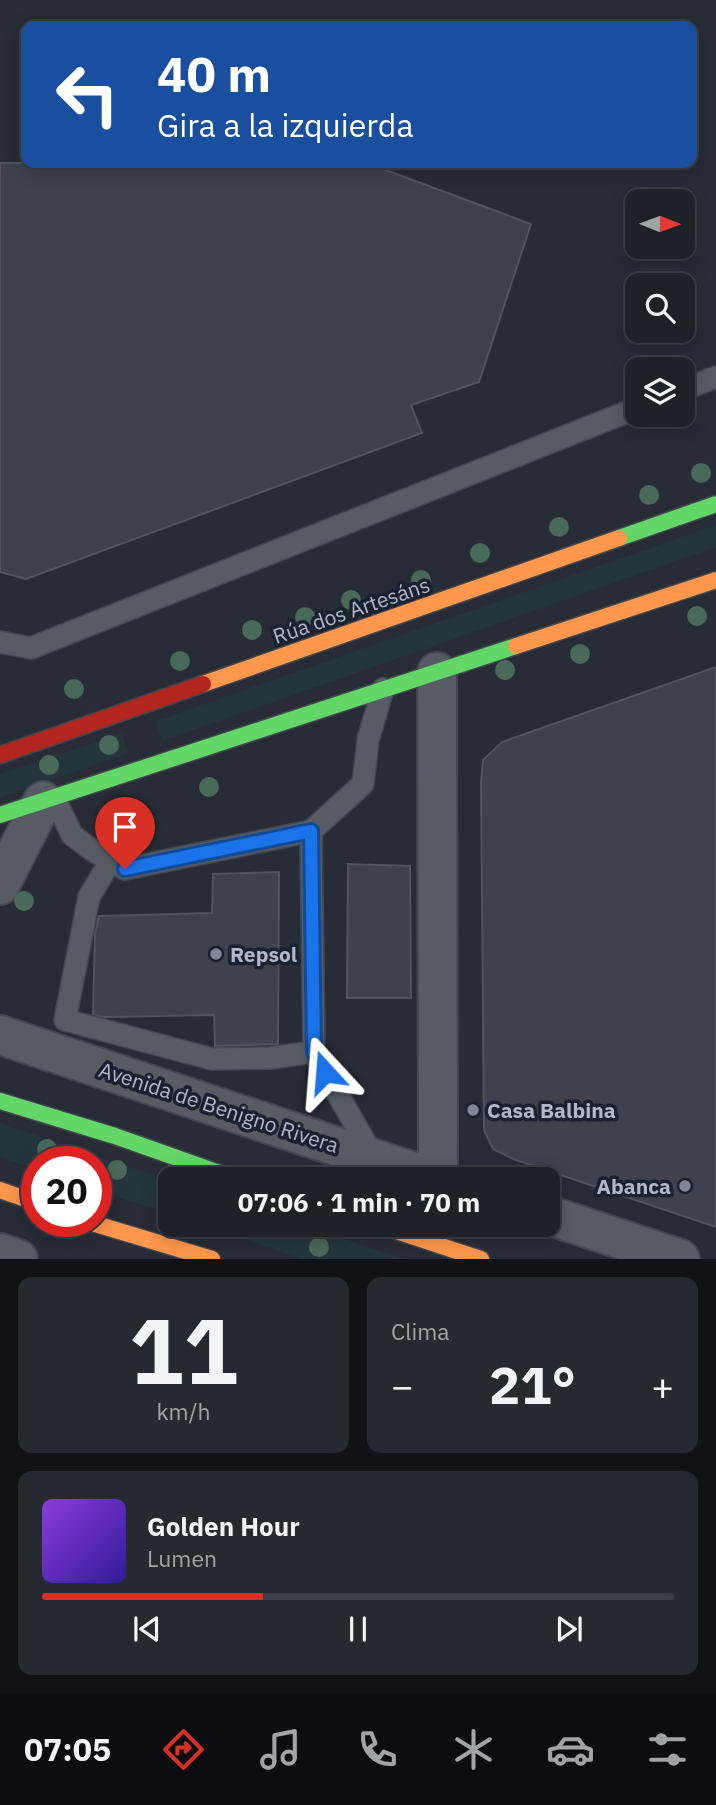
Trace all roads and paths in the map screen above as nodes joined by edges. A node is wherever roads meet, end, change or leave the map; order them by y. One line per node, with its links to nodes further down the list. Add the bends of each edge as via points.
1 (716, 377): 2 (lane)
2 (695, 385)
3 (625, 413): 6 (lane, via 31,648)
4 (716, 504): 9 (street, Rúa dos Artesáns)
5 (716, 580): 7 (street)
6 (0, 642)
7 (437, 672): 8 (street); 23 (street)
8 (383, 690): 10 (street); 12 (lane, via 368,740 363,784)
9 (0, 755)
10 (48, 799): 11 (street); 13 (lane, via 72,835); 14 (street)
11 (0, 815)
12 (311, 831): 13 (lane, via 125,869); 17 (lane)
13 (111, 860): 15 (lane, via 89,897 65,1020)
14 (0, 885)
15 (99, 1028): 17 (lane, via 212,1059); 18 (lane)
16 (0, 1035): 18 (street, Avenida de Benigno Rivera)
17 (314, 1052): 20 (lane)
18 (87, 1063): 20 (street, Avenida de Benigno Rivera)
19 (0, 1101): 21 (street)
20 (374, 1158): 22 (street, Avenida de Benigno Rivera)
21 (202, 1167)
22 (401, 1167)
23 (438, 1167)
24 (0, 1190): 25 (street)
25 (21, 1197)
26 (560, 1219): 33 (street)
27 (112, 1229): 31 (street)
28 (438, 1237): 32 (street)
29 (0, 1253): 30 (street)
30 (18, 1259)
31 (212, 1259)
32 (481, 1259)
33 (680, 1259)

